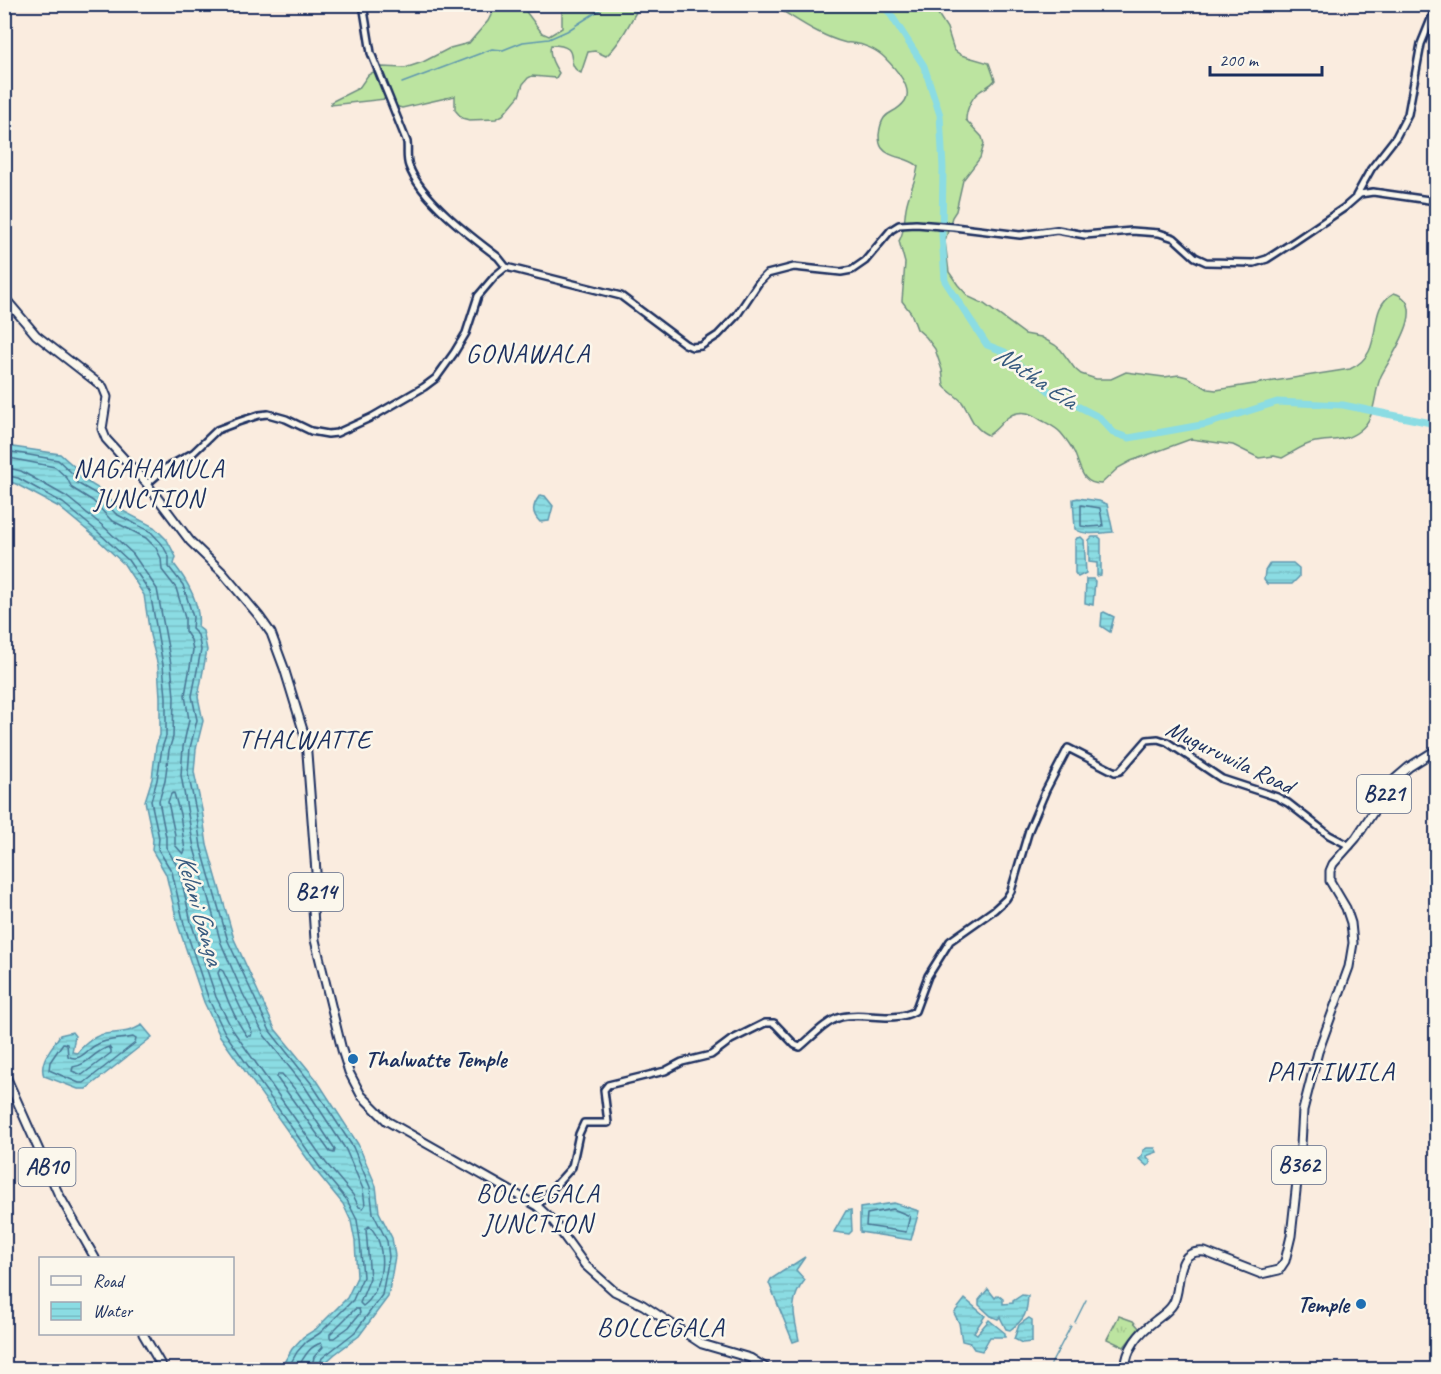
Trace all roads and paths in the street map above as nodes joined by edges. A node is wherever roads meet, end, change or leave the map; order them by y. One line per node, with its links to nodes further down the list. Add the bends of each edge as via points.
1 (363, 4): 5 (street, via 370,53 403,130 408,164 438,206)
2 (1437, 7): 3 (street, via 1421,44 1408,114)
3 (1355, 197): 4 (street, via 1373,192); 5 (street, via 1284,249 1254,263 1206,262 1174,238 1159,233 1085,235 1057,230 1014,235 946,226 896,226 865,261 848,271 800,267 768,274 727,327 708,343 696,347 685,344 621,296)
4 (1437, 201)
5 (506, 267): 7 (street, via 478,296 466,333 436,378 424,387 337,433 311,431 268,414 238,422 217,430 193,453)
6 (4, 297): 7 (main road, B214, via 36,335 103,387 107,397 102,434)
7 (147, 484): 11 (main road, B214, via 183,532 260,616 284,668 306,740 317,889 315,940 342,1050 361,1095 387,1121)
8 (1437, 750): 9 (main road, B221, via 1395,779)
9 (1350, 846): 11 (street, Muguruwila Road, via 1288,803 1222,779 1167,742 1146,740 1115,772 1068,748 1029,830 1011,891 994,910 950,941 928,976 915,1011 906,1016 843,1016 800,1047 774,1023 765,1023 711,1055 608,1085 604,1090 609,1122 584,1123 572,1167); 16 (main road, B362, via 1333,864 1329,875 1351,922 1353,943 1303,1110 1302,1145 1285,1261 1276,1271 1262,1274 1205,1252 1190,1255 1179,1273 1173,1304 1133,1343)
10 (4, 1072): 12 (main road, AB10, via 58,1193)
11 (537, 1206): 15 (main road, B214, via 584,1264 614,1291 702,1344 750,1358)
12 (94, 1257)
13 (144, 1335): 14 (main road)
14 (164, 1370)
15 (769, 1370)
16 (1125, 1370)

